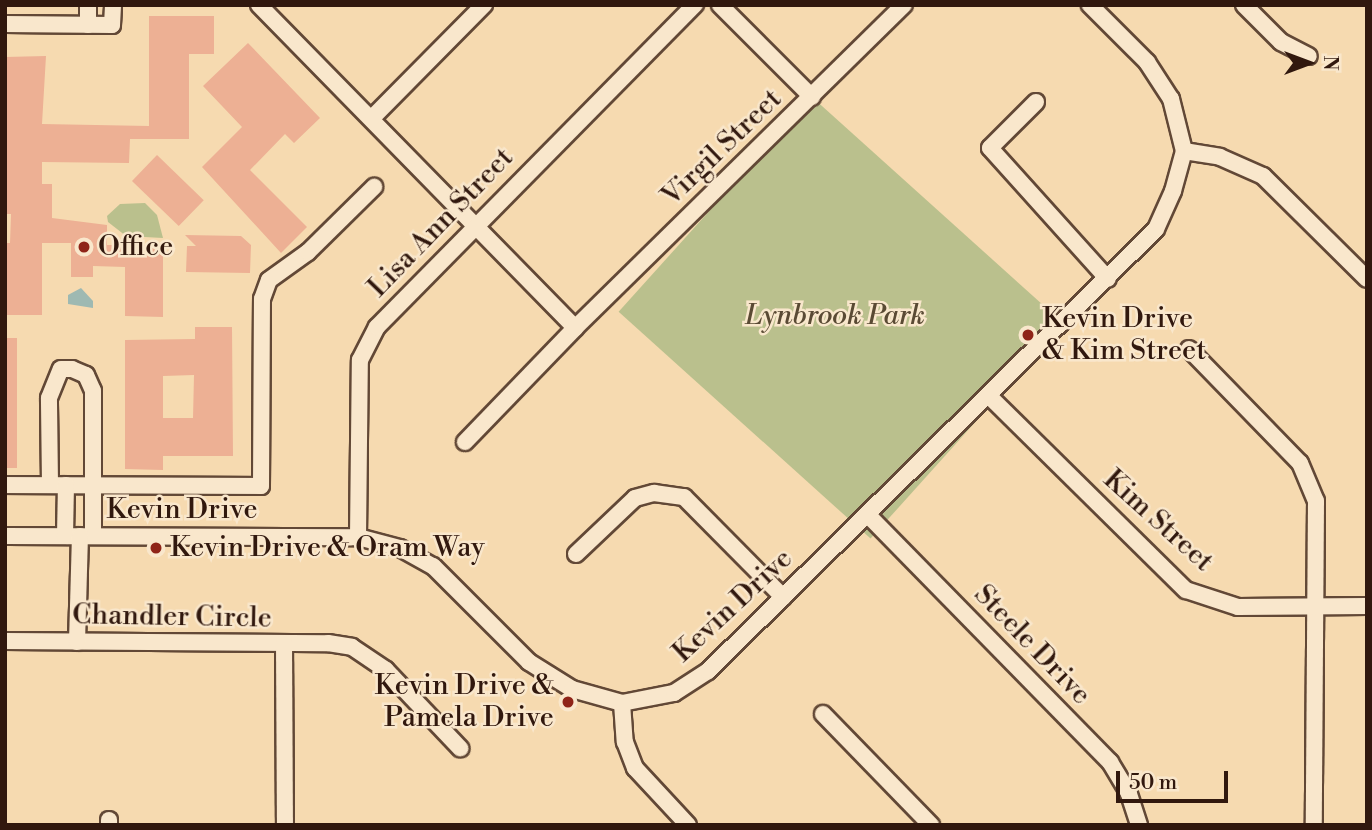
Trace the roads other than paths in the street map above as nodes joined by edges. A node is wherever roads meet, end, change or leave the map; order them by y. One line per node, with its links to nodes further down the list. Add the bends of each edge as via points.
1 (88, 5): 11 (street)
2 (113, 5): 11 (street, via 113,25)
3 (259, 5): 15 (street)
4 (485, 5): 15 (street)
5 (695, 5): 18 (street, Lisa Ann Street)
6 (720, 5): 13 (street)
7 (904, 5): 13 (street, Virgil Street)
8 (1090, 5): 16 (street, Kevin Drive, via 1147,62 1171,99)
9 (1244, 5): 12 (street, via 1281,42)
10 (5, 24): 11 (street)
11 (88, 25)
12 (1309, 56)
13 (812, 97): 21 (street, Virgil Street)
14 (1036, 102): 19 (street, via 990,148)
15 (373, 117): 18 (street)
16 (1184, 151): 19 (street, Kevin Drive, via 1156,229); 20 (street, via 1220,157 1263,176)
17 (374, 187): 26 (street, via 308,252 269,280 262,299 261,486)
18 (473, 227): 21 (street); 30 (street, Lisa Ann Street, via 377,327 360,360)
19 (1108, 279): 23 (street, Kevin Drive)
20 (1367, 279)
21 (575, 328): 24 (street, Virgil Street)
22 (1189, 349): 33 (street, via 1300,463 1316,501)
23 (990, 397): 27 (street, Kevin Drive); 33 (street, Kim Street, via 1186,590 1238,607)
24 (465, 442)
25 (5, 485): 26 (street)
26 (72, 485): 26 (street, via 93,391 86,374 61,369 49,398); 29 (street); 29 (street)
27 (868, 515): 32 (street, Kevin Drive); 44 (street, Steele Drive, via 1110,762 1129,794)
28 (5, 536): 29 (street, Kevin Drive)
29 (79, 536): 30 (street, Kevin Drive); 36 (street)
30 (358, 537): 38 (street, Kevin Drive, via 400,548 433,566 529,662 572,689)
31 (576, 554): 32 (street, via 635,498 654,493 684,497)
32 (783, 597): 38 (street, Kevin Drive, via 708,671 674,693)
33 (1316, 606): 34 (street, Kim Street); 45 (street)
34 (1367, 606)
35 (5, 641): 36 (street, Chandler Circle)
36 (77, 642): 37 (street, Chandler Circle)
37 (284, 643): 40 (street, via 352,648 386,670); 41 (street, Chandler Circle)
38 (622, 703): 42 (street, via 625,742 635,768)
39 (823, 714): 43 (street)
40 (460, 748)
41 (285, 825)
42 (688, 825)
43 (932, 825)
44 (1139, 825)
45 (1314, 825)

